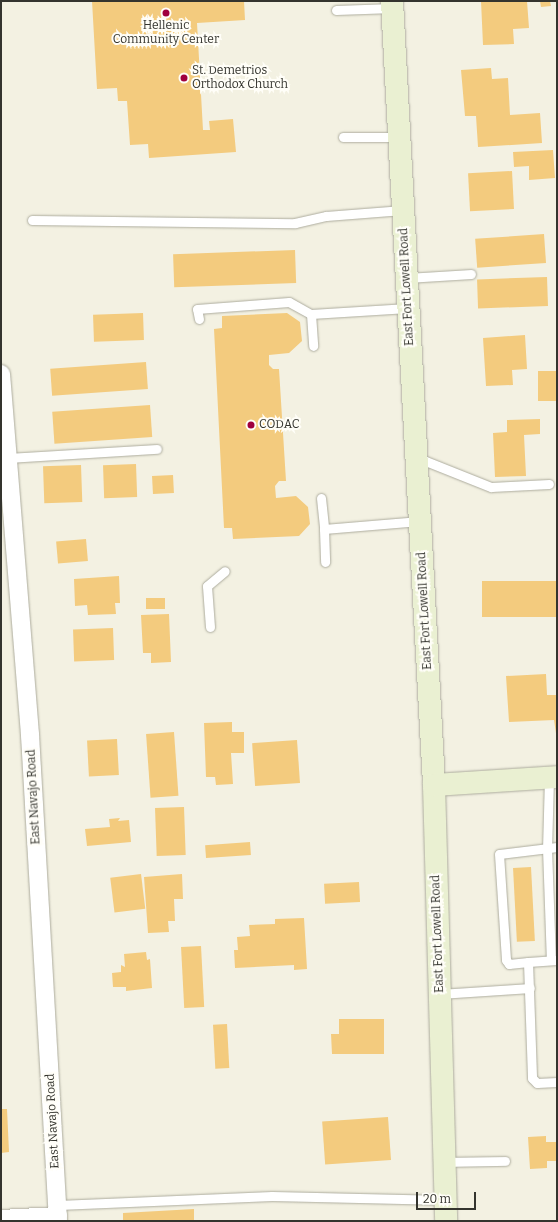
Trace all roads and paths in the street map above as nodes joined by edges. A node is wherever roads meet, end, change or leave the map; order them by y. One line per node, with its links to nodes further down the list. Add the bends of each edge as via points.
1 (392, 4): 2 (lane); 3 (main road, East Fort Lowell Road)
2 (336, 10)
3 (399, 136): 4 (lane); 5 (main road, East Fort Lowell Road)
4 (343, 137)
5 (403, 210): 6 (lane, via 326,216 295,223); 8 (main road, East Fort Lowell Road)
6 (32, 220)
7 (471, 274): 8 (lane)
8 (407, 278): 9 (main road, East Fort Lowell Road)
9 (408, 308): 10 (lane); 15 (main road, East Fort Lowell Road)
10 (311, 314): 11 (lane, via 290,302 197,309); 12 (lane)
11 (199, 319)
12 (313, 346)
13 (1, 374): 16 (street, East Navajo Road)
14 (157, 449): 16 (lane)
15 (416, 457): 17 (lane, via 491,487); 19 (main road, East Fort Lowell Road)
16 (8, 458): 36 (street, East Navajo Road, via 30,735)
17 (549, 484)
18 (321, 498): 20 (lane)
19 (420, 521): 20 (lane); 25 (main road, East Fort Lowell Road)
20 (324, 529): 21 (lane)
21 (325, 562)
22 (225, 571): 23 (lane, via 207,586)
23 (210, 627)
24 (553, 777): 25 (main road); 26 (lane)
25 (434, 785): 31 (main road, East Fort Lowell Road)
26 (547, 848): 27 (lane); 28 (lane); 29 (lane, via 499,854 506,960 509,964)
27 (557, 848)
28 (554, 960): 29 (lane)
29 (528, 962): 30 (lane)
30 (530, 988): 31 (lane); 32 (lane, via 532,1078 537,1084)
31 (440, 994): 34 (main road, East Fort Lowell Road)
32 (557, 1082)
33 (505, 1161): 34 (lane)
34 (445, 1162): 35 (main road, East Fort Lowell Road)
35 (446, 1210): 36 (lane, via 272,1196)
36 (58, 1214): 37 (street)
37 (1, 1219)

